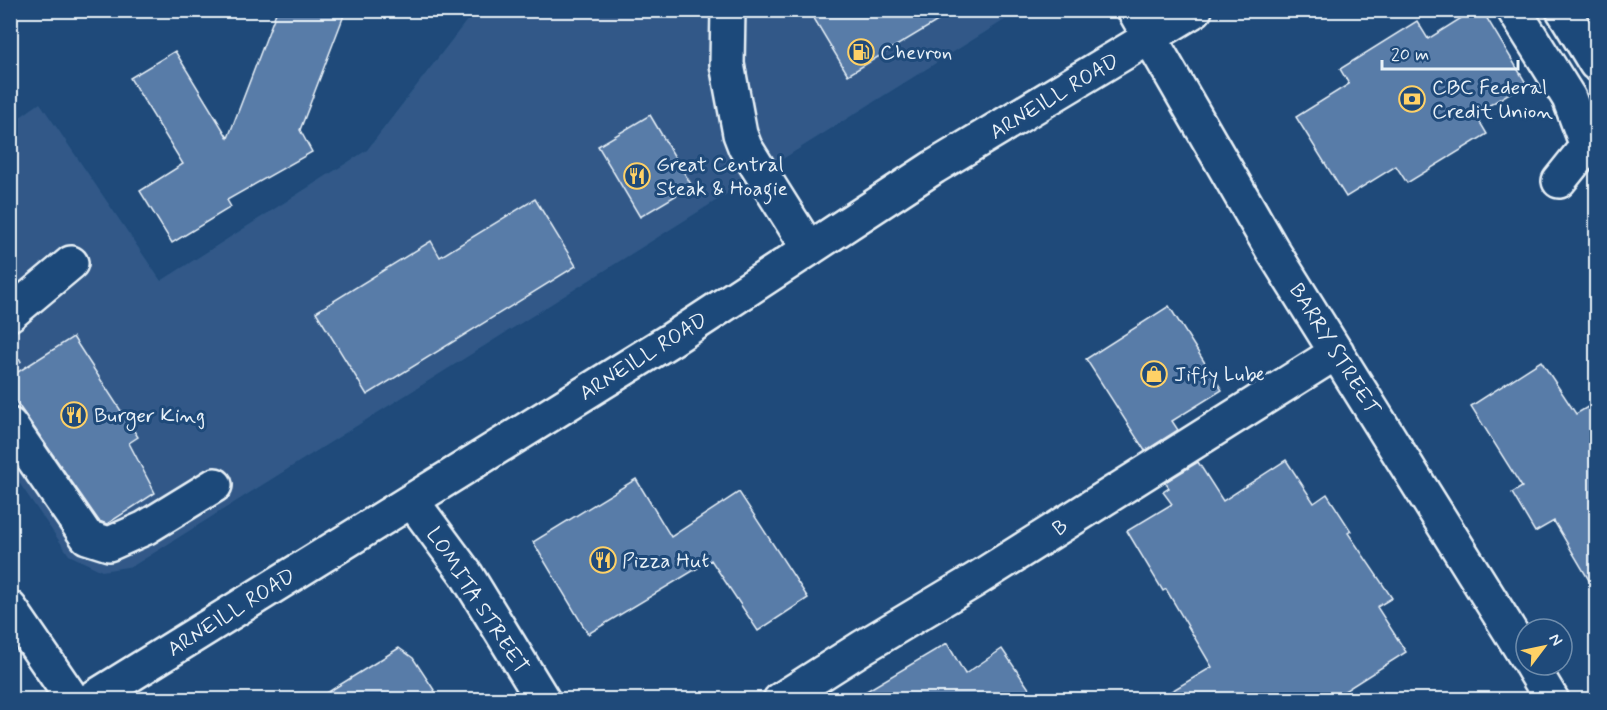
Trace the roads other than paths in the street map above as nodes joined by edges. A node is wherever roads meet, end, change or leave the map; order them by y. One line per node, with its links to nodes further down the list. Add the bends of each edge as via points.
1 (728, 10): 8 (main road, via 727,64 740,135)
2 (1195, 10): 5 (main road, ARNEILL ROAD)
3 (1514, 10): 7 (main road, via 1569,98 1587,146)
4 (1563, 10): 6 (main road)
5 (1142, 24): 8 (main road, ARNEILL ROAD); 11 (main road, BARRY STREET, via 1273,251)
6 (1596, 64)
7 (1559, 181)
8 (809, 249): 14 (main road, ARNEILL ROAD)
9 (71, 263): 10 (main road)
10 (10, 314)
11 (1337, 352): 16 (main road, BARRY STREET); 20 (main road, B)
12 (10, 425): 13 (main road, via 87,537 108,544 145,528)
13 (215, 485)
14 (412, 501): 18 (main road, ARNEILL ROAD); 19 (main road, LOMITA STREET, via 466,574)
15 (10, 608): 17 (main road)
16 (1514, 638)
17 (73, 699)
18 (90, 699)
19 (543, 699)
20 (780, 699)

